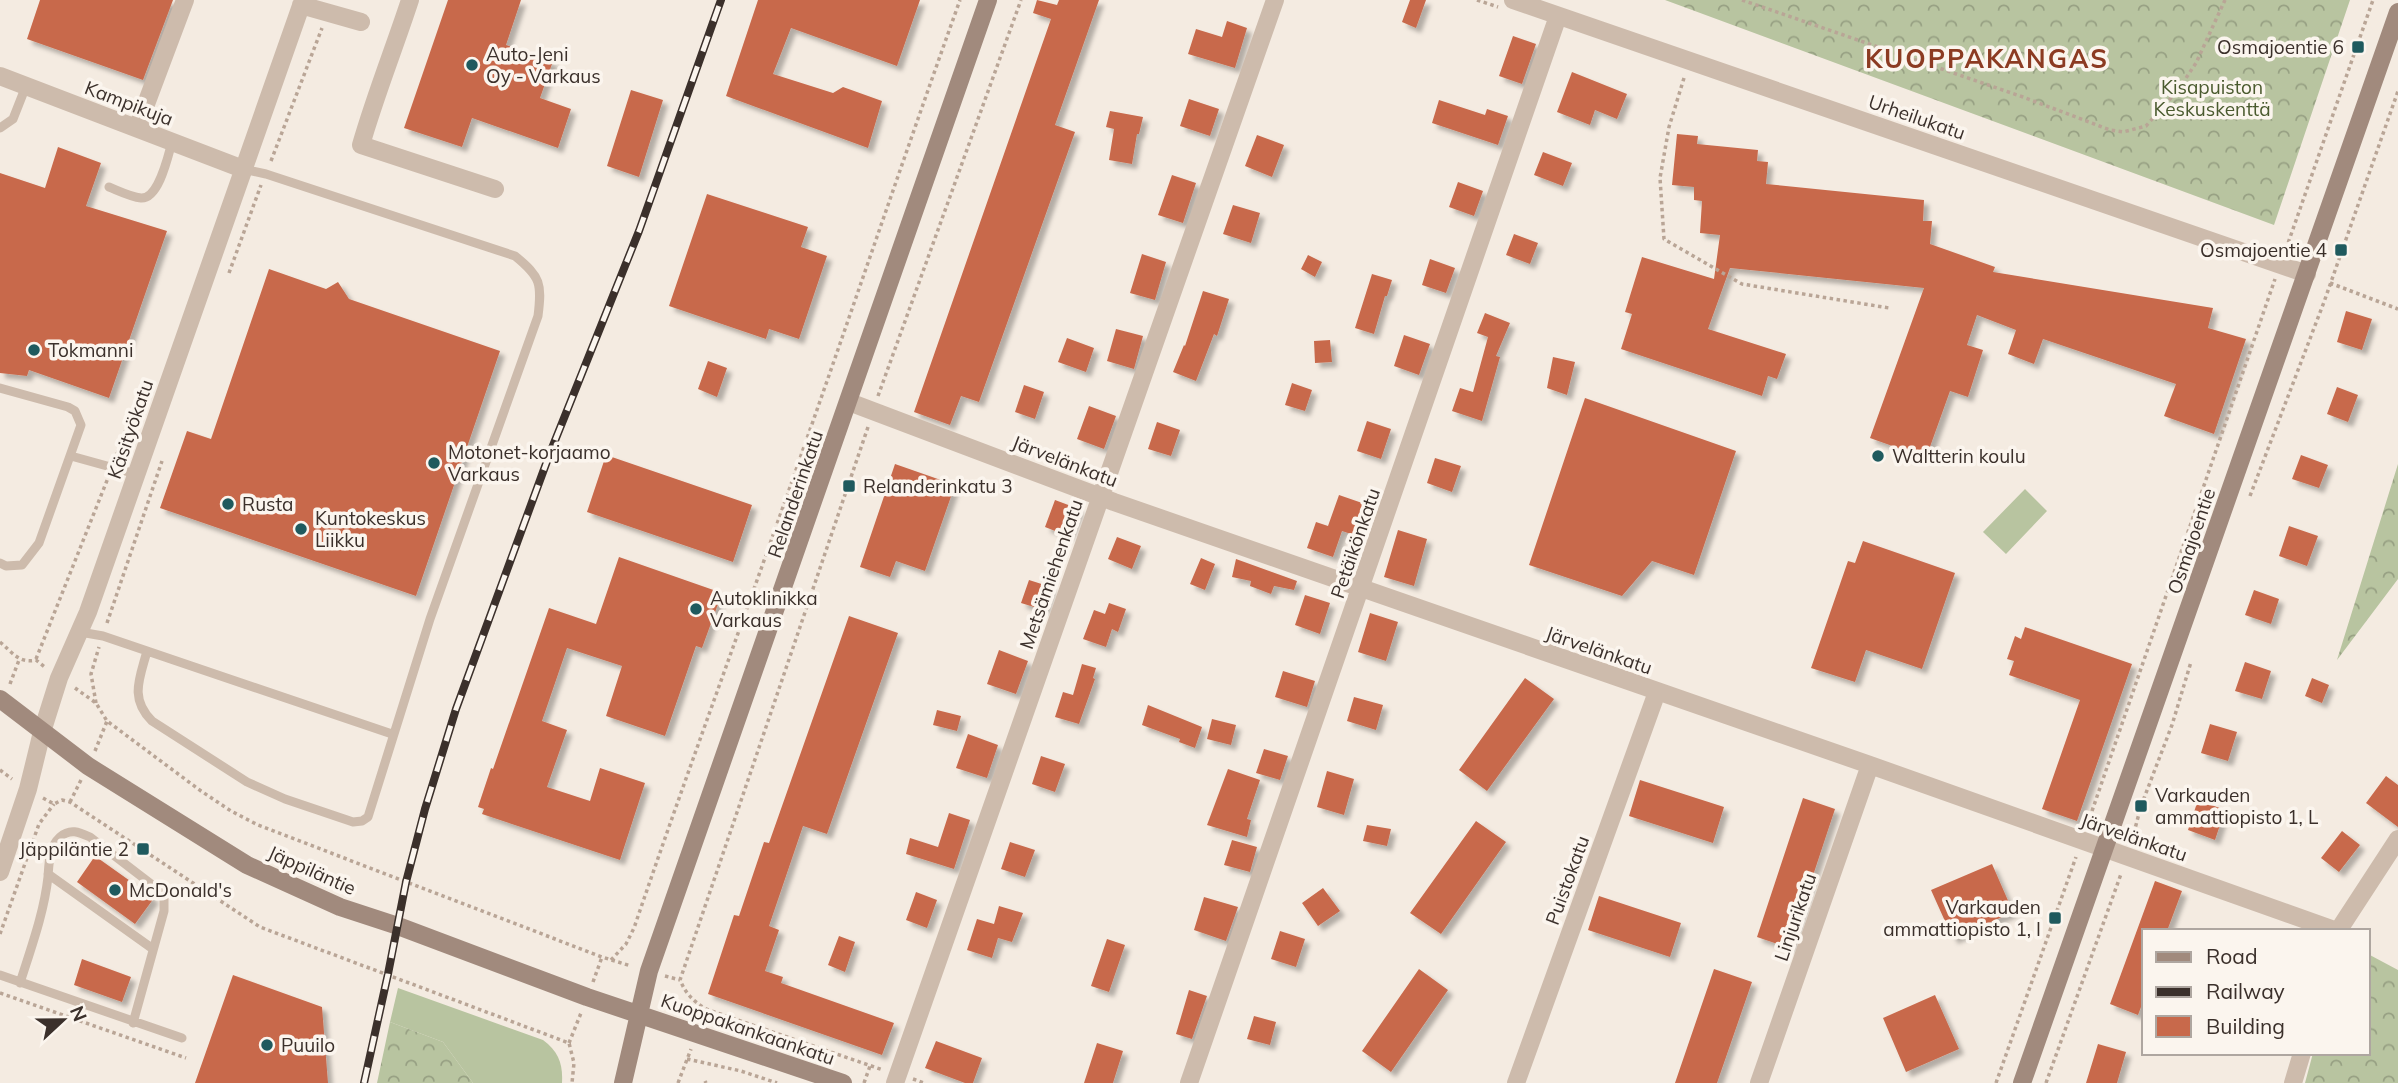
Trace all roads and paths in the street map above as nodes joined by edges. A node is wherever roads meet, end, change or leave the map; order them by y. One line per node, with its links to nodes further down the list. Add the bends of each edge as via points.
1 (185, 0): 21 (street)
2 (410, 0): 26 (street, via 361,145)
3 (960, 0): 74 (path, via 634,928)
4 (988, 0): 34 (main road, Relanderinkatu)
5 (1021, 0): 35 (path)
6 (1275, 0): 41 (street, Metsämiehenkatu)
7 (1513, 0): 14 (street, Urheilukatu)
8 (1742, 0): 9 (path, via 2123,132 2146,126 2178,90)
9 (2225, 0)
10 (2373, 0): 27 (path)
11 (302, 2): 13 (street); 23 (street, Käsityökatu)
12 (2398, 12): 29 (main road, Osmajoentie)
13 (328, 13): 15 (street); 24 (path)
14 (1558, 16): 27 (street, Urheilukatu); 44 (street, Petäikönkatu)
15 (361, 22)
16 (0, 76): 18 (street, Kampikuja)
17 (1685, 76): 31 (path, via 1660,177 1664,239 1742,284)
18 (26, 86): 20 (lane, via 13,119); 21 (street, Kampikuja)
19 (2398, 91): 30 (path)
20 (0, 128)
21 (137, 128): 22 (street, Kampikuja)
22 (173, 142): 23 (street, Kampikuja); 25 (lane, via 151,195 143,198)
23 (243, 169): 24 (lane); 36 (street, Käsityökatu)
24 (266, 174): 28 (path); 56 (lane, via 515,256 533,271 541,292 538,316)
25 (109, 187)
26 (495, 189)
27 (2281, 265): 29 (street, Urheilukatu); 64 (path)
28 (228, 274)
29 (2306, 274): 61 (main road, Osmajoentie)
30 (2330, 283): 32 (path); 42 (path)
31 (1889, 308)
32 (2398, 309)
33 (0, 388): 38 (lane, via 75,411 81,425)
34 (849, 402): 35 (street, Järvelänkatu); 80 (main road, Relanderinkatu, via 649,971)
35 (873, 410): 41 (street, Järvelänkatu); 87 (path, via 680,980 692,1001 706,1010)
36 (154, 423): 39 (path, via 131,415); 40 (street, Käsityökatu)
37 (165, 454): 46 (path)
38 (71, 456): 39 (lane); 43 (lane, via 30,557 22,565)
39 (112, 468): 40 (lane); 49 (path)
40 (136, 474): 45 (street, Käsityökatu)
41 (1100, 497): 44 (street, Järvelänkatu); 88 (street, Metsämiehenkatu)
42 (2246, 506)
43 (0, 564)
44 (1362, 589): 52 (street, Järvelänkatu); 95 (street, Petäikönkatu)
45 (80, 632): 46 (lane); 51 (street, Käsityökatu)
46 (103, 636): 48 (lane); 54 (path, via 91,674)
47 (0, 642): 49 (path, via 19,660)
48 (147, 651): 56 (lane); 56 (lane, via 138,701 152,721 247,782 353,822 368,817 372,809)
49 (36, 660): 51 (path)
50 (2192, 660): 62 (path)
51 (59, 678): 54 (path); 55 (street, Käsityökatu)
52 (1657, 692): 57 (street, Järvelänkatu); 96 (street, Puistokatu)
53 (0, 699): 55 (main road, Jäppiläntie)
54 (96, 703): 73 (path, via 107,720 201,791 258,825)
55 (42, 732): 59 (street, Käsityökatu); 80 (main road, Jäppiläntie, via 247,865 340,907)
56 (393, 734)
57 (1870, 765): 64 (street, Järvelänkatu); 97 (street, Linjurikatu)
58 (0, 771): 59 (path)
59 (28, 789): 60 (path); 67 (street, Käsityökatu)
60 (54, 804): 71 (path, via 39,824); 84 (path, via 70,803 260,927)
61 (2114, 820): 62 (path); 65 (main road, Osmajoentie)
62 (2135, 828): 66 (path)
63 (2398, 839): 70 (street)
64 (2082, 841): 65 (street, Järvelänkatu); 98 (path)
65 (2104, 849): 66 (street, Järvelänkatu); 99 (main road, Osmajoentie)
66 (2127, 857): 69 (street, Järvelänkatu); 100 (path)
67 (0, 872)
68 (48, 874): 72 (lane); 72 (lane, via 50,855 61,835 69,831 90,837 164,897); 78 (lane, via 45,900)
69 (2331, 929)
70 (2338, 929)
71 (0, 934)
72 (153, 949): 82 (lane)
73 (602, 957): 74 (path); 76 (path)
74 (611, 960): 75 (path)
75 (622, 963)
76 (596, 973)
77 (0, 975): 78 (lane)
78 (20, 983): 82 (lane)
79 (0, 993): 86 (path)
80 (640, 1014): 90 (main road, Relanderinkatu); 93 (main road, Kuoppakankaankatu)
81 (578, 1021): 84 (path)
82 (133, 1023): 83 (lane)
83 (183, 1038)
84 (569, 1043): 89 (path)
85 (2301, 1055): 101 (street)
86 (186, 1058)
87 (870, 1066): 88 (path); 94 (path)
88 (892, 1077)
89 (572, 1083)
90 (623, 1083)
91 (678, 1083): 92 (path, via 688,1056)
92 (777, 1083)
93 (844, 1083)
94 (864, 1083)
95 (1189, 1083)
96 (1516, 1083)
97 (1759, 1083)
98 (1996, 1083)
99 (2022, 1083)
100 (2046, 1083)
101 (2293, 1083)

